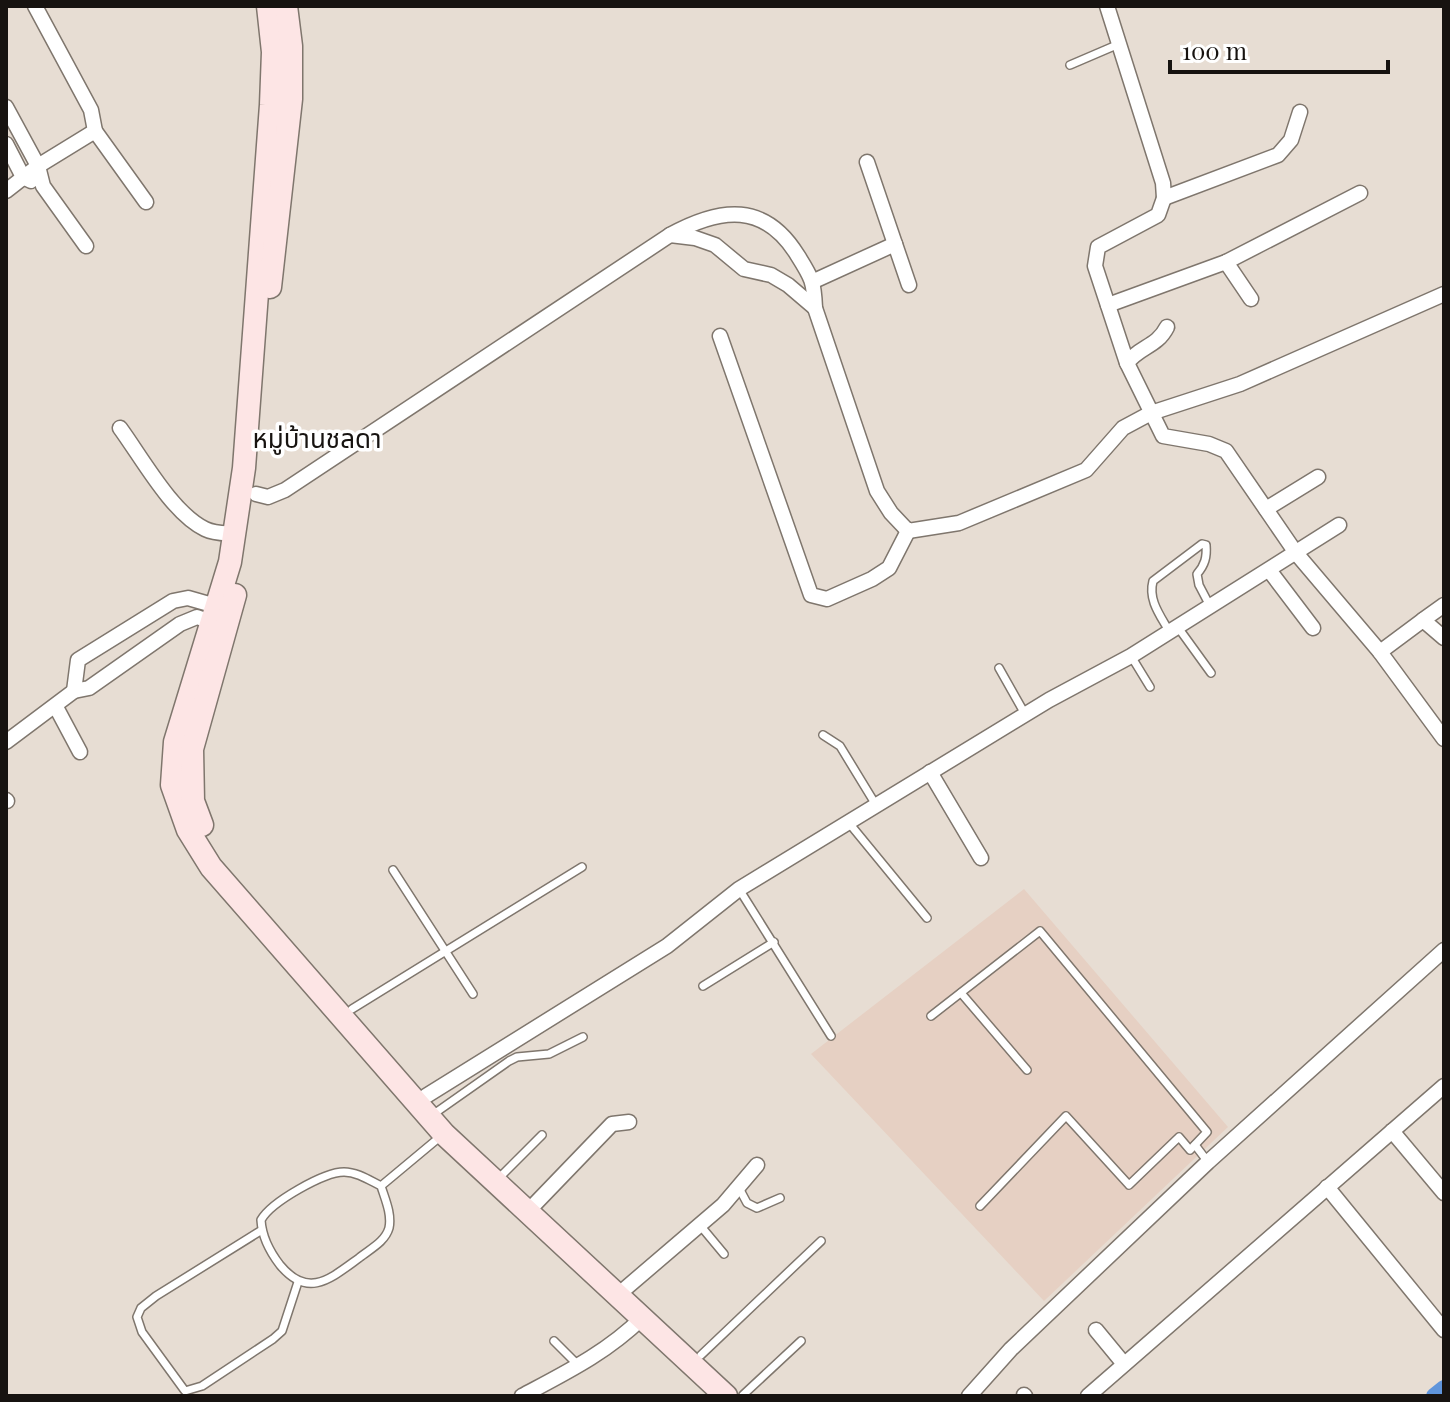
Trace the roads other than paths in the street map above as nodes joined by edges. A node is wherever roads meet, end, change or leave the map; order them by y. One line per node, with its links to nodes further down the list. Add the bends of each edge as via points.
1 (35, 6): 9 (street, via 91,110)
2 (268, 6): 35 (street, via 271,105)
3 (286, 6): 35 (street, via 291,99)
4 (1107, 6): 5 (street)
5 (1119, 44): 6 (lane); 17 (street)
6 (1070, 65)
7 (6, 107): 12 (street)
8 (1300, 112): 17 (street, via 1291,140 1278,155)
9 (95, 131): 12 (street); 18 (street)
10 (6, 144): 13 (street)
11 (867, 162): 20 (street)
12 (38, 166): 13 (street); 14 (street)
13 (23, 177): 14 (street); 15 (street)
14 (43, 186): 21 (street)
15 (6, 191)
16 (1360, 193): 22 (street)
17 (1164, 198): 27 (street, via 1158,215 1098,247 1095,266)
18 (146, 202)
19 (670, 235): 23 (street, via 716,214 748,214 787,237); 28 (street, via 715,245 744,269 788,285); 35 (street, via 285,490 268,497)
20 (895, 244): 23 (street); 24 (street)
21 (86, 246)
22 (1226, 262): 26 (street); 27 (street)
23 (814, 281): 28 (street)
24 (909, 285)
25 (1444, 294): 32 (street, via 1240,384)
26 (1251, 299)
27 (1108, 305): 31 (street)
28 (815, 308): 38 (street, via 877,491)
29 (1167, 327): 31 (street, via 1162,337 1136,351)
30 (720, 336): 38 (street, via 811,595 827,599 889,568)
31 (1127, 363): 32 (street)
32 (1151, 413): 36 (street, via 1163,436 1226,451); 38 (street, via 1123,428 1086,470 959,523)
33 (120, 428): 39 (street, via 186,515 214,533)
34 (1318, 477): 36 (street)
35 (248, 492): 39 (street); 77 (street, via 249,544 192,749 193,801 218,854)
36 (1266, 509): 40 (street)
37 (1339, 525): 40 (street)
38 (908, 531)
39 (236, 534): 45 (street)
40 (1296, 553): 41 (street); 51 (street)
41 (1269, 570): 43 (street); 48 (street)
42 (1444, 605): 46 (street)
43 (1210, 606): 47 (street); 47 (lane, via 1197,574 1204,565 1202,544 1153,581 1153,603)
44 (162, 609): 45 (street, via 188,598); 49 (street); 56 (street, via 78,660)
45 (214, 614): 49 (street); 86 (street, via 175,742 172,785 188,830 211,867)
46 (1423, 620): 50 (street); 51 (street)
47 (1173, 628): 52 (street); 54 (lane)
48 (1313, 628)
49 (174, 629): 56 (street, via 89,688)
50 (1444, 638)
51 (1380, 652): 60 (street)
52 (1131, 656): 55 (lane); 58 (street)
53 (999, 668): 58 (lane)
54 (1211, 673)
55 (1150, 687)
56 (74, 691): 57 (street)
57 (56, 707): 61 (street); 62 (street)
58 (1025, 714): 63 (street)
59 (823, 735): 64 (lane, via 840,746)
60 (1444, 739)
61 (6, 742)
62 (80, 752)
63 (930, 772): 64 (street); 66 (street)
64 (876, 805): 65 (street)
65 (849, 823): 69 (street); 70 (lane)
66 (981, 858)
67 (582, 867): 73 (lane)
68 (393, 870): 73 (lane)
69 (739, 889): 71 (lane); 83 (street, via 667,946)
70 (927, 918)
71 (774, 942): 74 (lane); 79 (lane)
72 (1444, 950): 89 (street)
73 (445, 951): 76 (lane); 77 (lane)
74 (703, 986)
75 (961, 993): 78 (lane); 81 (lane); 88 (lane, via 1040,931 1207,1132)
76 (473, 994)
77 (352, 1009): 83 (street)
78 (931, 1016)
79 (831, 1036)
80 (583, 1037): 83 (lane, via 549,1054 517,1057)
81 (1027, 1070)
82 (1444, 1086): 85 (street)
83 (432, 1104): 91 (street)
84 (629, 1122): 97 (street, via 612,1124)
85 (1392, 1131): 93 (street); 95 (street)
86 (444, 1134): 92 (lane); 105 (street)
87 (542, 1135): 91 (lane)
88 (1195, 1145): 89 (lane); 98 (lane, via 1190,1150 1179,1137 1129,1185 1066,1116)
89 (1208, 1162): 116 (street, via 1011,1349)
90 (757, 1165): 94 (street)
91 (501, 1176): 97 (street)
92 (381, 1186): 100 (lane, via 355,1174 333,1174 271,1209 261,1220); 103 (lane, via 389,1210 385,1238 331,1276)
93 (1327, 1187): 107 (street); 111 (street)
94 (739, 1188): 96 (lane, via 747,1203 757,1208); 99 (street)
95 (1444, 1193)
96 (780, 1198)
97 (533, 1206): 104 (street)
98 (980, 1206)
99 (699, 1224): 102 (lane); 104 (street)
100 (262, 1230): 103 (lane, via 272,1255); 103 (lane, via 141,1308 137,1317 142,1332 185,1391 202,1386 282,1331)
101 (821, 1241): 110 (lane)
102 (724, 1254)
103 (298, 1282)
104 (626, 1288): 110 (street)
105 (642, 1318): 112 (street); 114 (street)
106 (1096, 1330): 111 (street)
107 (1444, 1330)
108 (554, 1341): 112 (lane)
109 (801, 1341): 115 (lane)
110 (701, 1355): 115 (street)
111 (1124, 1364): 117 (street)
112 (579, 1366): 113 (street)
113 (522, 1396)
114 (726, 1396)
115 (744, 1396)
116 (969, 1396)
117 (1088, 1396)

